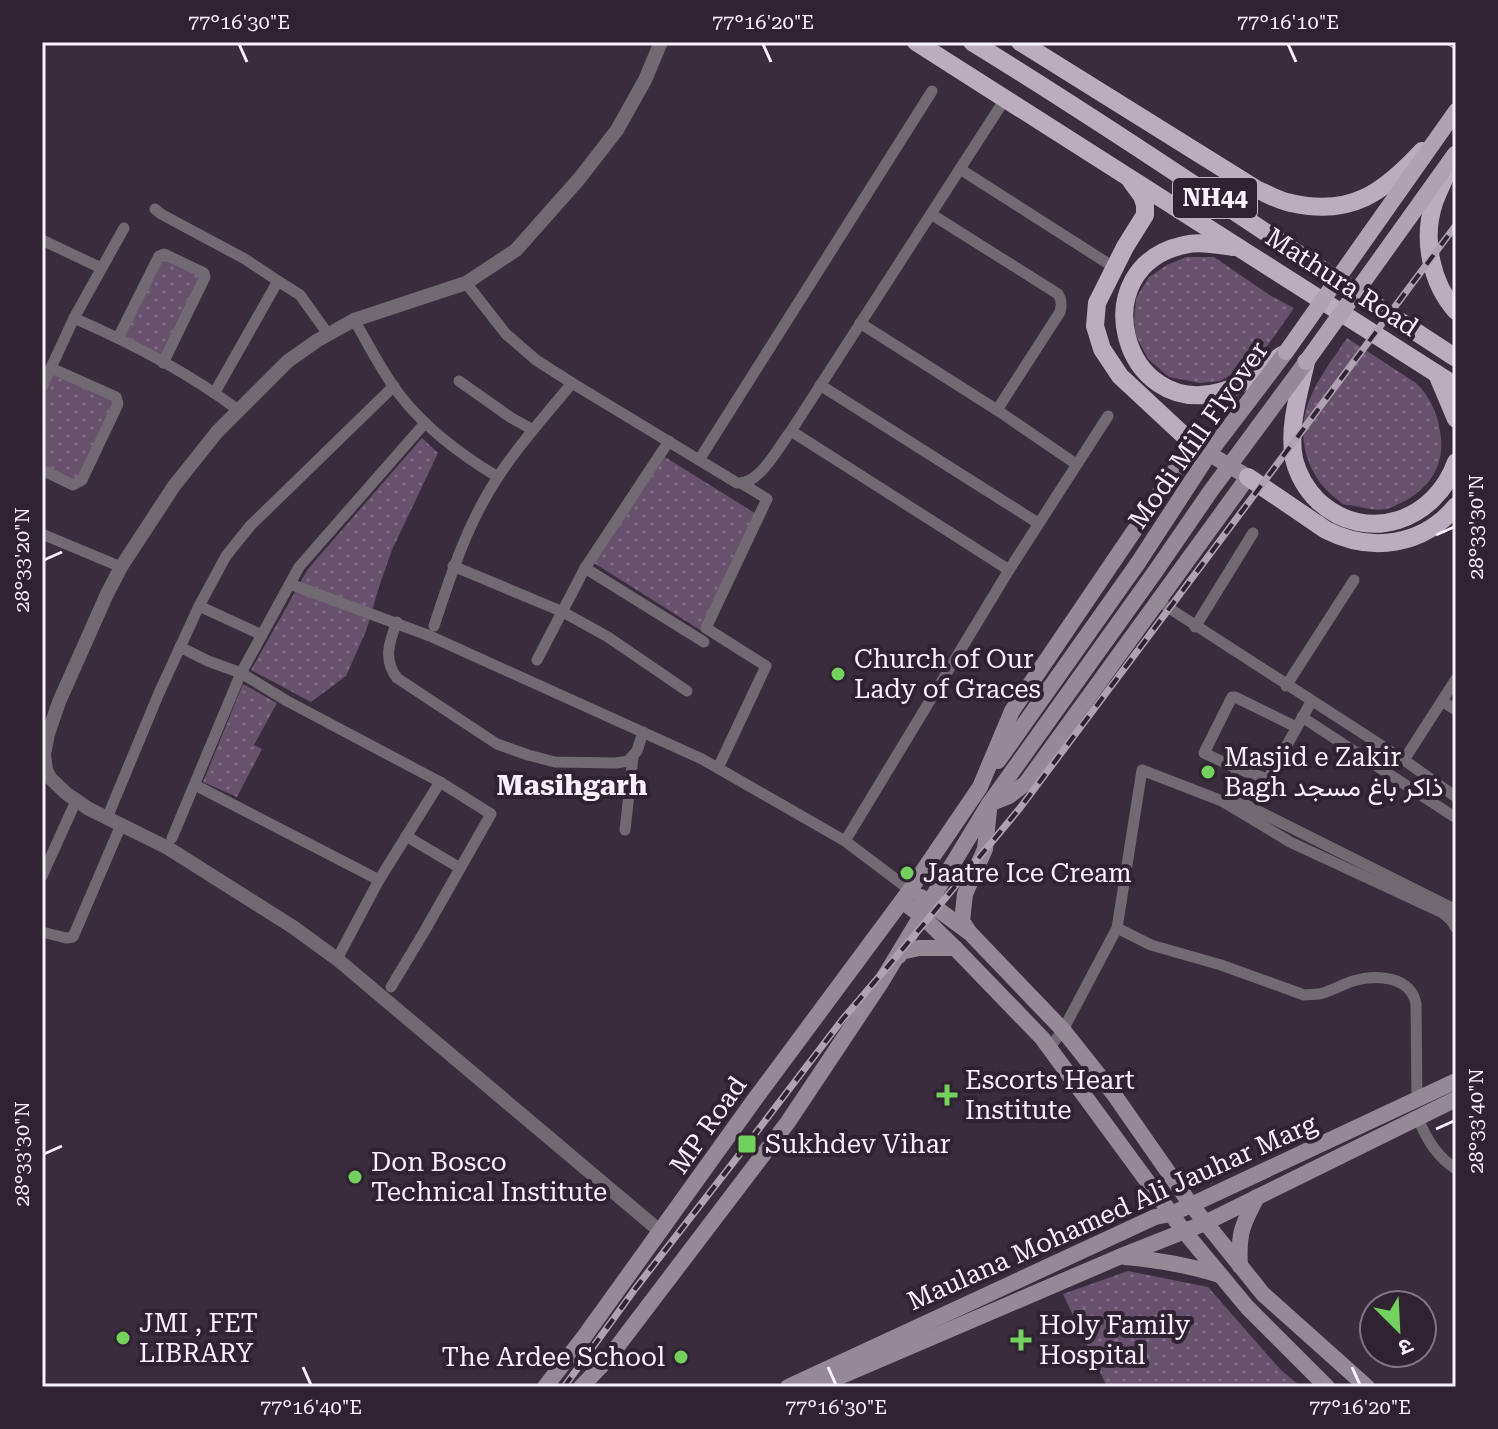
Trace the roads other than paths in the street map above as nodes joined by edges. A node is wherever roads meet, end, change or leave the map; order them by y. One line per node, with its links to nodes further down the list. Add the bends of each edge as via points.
1 (661, 42): 19 (street, via 617,130 579,179 516,250)
2 (916, 42): 6 (highway, Mathura Road / NH44)
3 (972, 42): 27 (highway, Mathura Road / NH44)
4 (1020, 42): 7 (highway, bridge, via 1256,189 1288,203 1335,206 1367,198 1407,167)
5 (932, 91): 46 (street)
6 (1005, 99): 9 (street); 10 (highway, Mathura Road / NH44)
7 (1451, 118): 26 (main road, Modi Mill Flyover, bridge)
8 (1455, 154): 20 (highway, bridge, via 1434,204 1429,246 1440,288); 28 (main road, Modi Mill Flyover, bridge)
9 (960, 169): 12 (street); 17 (street)
10 (1127, 176): 15 (highway, Mathura Road / NH44); 17 (highway, via 1142,196 1145,215)
11 (155, 209): 18 (street)
12 (931, 214): 23 (street); 39 (street, via 1061,298 1060,312)
13 (124, 228): 16 (street)
14 (42, 240): 16 (street)
15 (1239, 247): 26 (highway, bridge, via 1185,244 1154,257 1128,290 1128,345 1142,369 1164,386 1204,395 1231,388); 37 (highway, Mathura Road / NH44, via 1437,374)
16 (101, 268): 21 (street)
17 (1115, 268): 45 (highway, via 1097,303 1095,326 1102,349 1120,376)
18 (278, 281): 24 (street, via 300,295); 36 (street)
19 (466, 283): 22 (street); 32 (street, via 506,334)
20 (1456, 311)
21 (74, 318): 25 (street); 30 (street)
22 (354, 320): 24 (street); 34 (street)
23 (860, 323): 33 (street); 39 (street)
24 (328, 334): 38 (street, via 288,361)
25 (118, 338): 29 (street); 29 (street, via 159,256 204,273)
26 (1286, 352): 88 (main road, Modi Mill Flyover, bridge, via 1213,448)
27 (1456, 358)
28 (1306, 362): 47 (highway, via 1292,443 1307,487 1325,507 1359,522 1396,521 1428,505); 91 (main road, Modi Mill Flyover, bridge)
29 (163, 363): 36 (street)
30 (51, 368): 35 (street); 49 (street, via 116,397 118,404 82,480 73,485)
31 (459, 381): 42 (street)
32 (572, 383): 42 (street); 44 (street)
33 (820, 385): 43 (street); 54 (street)
34 (394, 386): 41 (street); 64 (street, via 250,526 226,556)
35 (42, 387)
36 (215, 392): 38 (street)
37 (1454, 403)
38 (238, 410): 58 (street, via 174,486)
39 (997, 410): 48 (street)
40 (1108, 416): 48 (street)
41 (425, 423): 50 (street); 62 (street, via 299,567)
42 (533, 430): 50 (street)
43 (791, 431): 52 (street, via 758,476); 60 (street)
44 (669, 441): 46 (street); 59 (street)
45 (1193, 444): 51 (main road); 88 (main road, via 1012,711)
46 (699, 460): 52 (street)
47 (1456, 462)
48 (1076, 464): 54 (street)
49 (42, 470)
50 (498, 477): 57 (street)
51 (1248, 477): 53 (highway, via 1326,530 1361,543 1409,539 1432,528); 63 (main road)
52 (743, 484): 84 (street, via 767,499 706,628 766,666)
53 (1456, 506)
54 (1038, 523): 60 (street)
55 (1253, 533): 68 (street)
56 (42, 534): 58 (street)
57 (453, 566): 65 (street); 67 (street)
58 (121, 567): 90 (street, via 59,702 45,745 50,778)
59 (585, 568): 65 (street); 70 (street)
60 (1009, 570): 98 (street)
61 (1354, 580): 75 (street)
62 (290, 584): 66 (street); 69 (street)
63 (1158, 601): 68 (street); 91 (main road, via 1026,783)
64 (199, 606): 69 (street); 71 (street)
65 (563, 612): 72 (street); 76 (street)
66 (397, 622): 81 (street); 82 (street, via 388,655 397,678 497,744 555,762 616,763)
67 (434, 626)
68 (1195, 627): 75 (street)
69 (262, 635): 73 (street)
70 (704, 642)
71 (180, 647): 73 (street); 92 (street)
72 (537, 660)
73 (241, 673): 86 (street); 87 (street)
74 (1456, 679): 77 (street)
75 (1286, 686): 78 (street)
76 (687, 691)
77 (1442, 701): 79 (street); 83 (street)
78 (1311, 702): 80 (street); 83 (street)
79 (1456, 710)
80 (1299, 722): 85 (street, via 1268,779); 85 (street, via 1232,697 1204,753); 93 (street)
81 (643, 732): 82 (street); 84 (street)
82 (633, 757): 95 (street)
83 (1404, 760): 89 (street)
84 (718, 768): 98 (street)
85 (1238, 769): 104 (street, via 1230,791 1240,802)
86 (440, 782): 96 (street); 99 (street, via 491,814)
87 (195, 785): 97 (street); 101 (street)
88 (980, 787): 102 (main road, MP Road)
89 (1456, 797)
90 (76, 801): 92 (street); 100 (street)
91 (989, 804): 103 (main road, Modi Mill Flyover); 108 (main road, via 985,849 965,894 962,921)
92 (107, 818): 94 (street)
93 (1456, 818)
94 (121, 825): 107 (street, via 73,937); 110 (street, via 168,848)
95 (625, 830)
96 (406, 836): 99 (street); 101 (street)
97 (172, 838)
98 (845, 841): 102 (street)
99 (460, 868): 112 (street)
100 (42, 876)
101 (379, 880): 110 (street)
102 (906, 895): 103 (main road); 125 (main road, MP Road)
103 (926, 909): 108 (main road); 109 (main road); 111 (main road)
104 (1456, 910)
105 (1117, 928): 106 (street, via 1142,770 1222,801 1290,842 1443,913); 113 (street); 116 (street, via 1151,945 1304,995 1378,977 1401,982 1416,1004)
106 (1456, 928)
107 (42, 932)
108 (970, 933): 113 (main road)
109 (955, 948): 111 (main road, via 901,952); 114 (main road)
110 (337, 959): 125 (street)
111 (880, 984): 130 (main road, via 788,1122)
112 (391, 987)
113 (1063, 1030): 114 (street); 121 (main road)
114 (1050, 1047): 122 (main road)
115 (1456, 1081): 116 (main road, Maulana Mohamed Ali Jauhar Marg)
116 (1417, 1099): 121 (main road, Maulana Mohamed Ali Jauhar Marg)
117 (1456, 1099): 118 (main road, Maulana Mohamed Ali Jauhar Marg)
118 (1418, 1118): 119 (street, via 1444,1162); 120 (main road, Maulana Mohamed Ali Jauhar Marg)
119 (1456, 1169)
120 (1257, 1197): 123 (main road, Maulana Mohamed Ali Jauhar Marg); 127 (main road, via 1241,1232)
121 (1191, 1205): 122 (main road, Maulana Mohamed Ali Jauhar Marg); 123 (main road)
122 (1171, 1214): 124 (main road); 131 (main road, Maulana Mohamed Ali Jauhar Marg)
123 (1205, 1223): 124 (main road, Maulana Mohamed Ali Jauhar Marg); 127 (main road)
124 (1183, 1230): 126 (main road, Maulana Mohamed Ali Jauhar Marg); 128 (main road)
125 (661, 1232): 129 (main road, MP Road)
126 (1119, 1257): 128 (main road, via 1172,1262); 132 (main road, Maulana Mohamed Ali Jauhar Marg)
127 (1240, 1266): 134 (main road, via 1263,1294)
128 (1221, 1275): 133 (main road)
129 (545, 1387)
130 (581, 1387)
131 (788, 1387)
132 (816, 1387)
133 (1327, 1387)
134 (1367, 1387)

